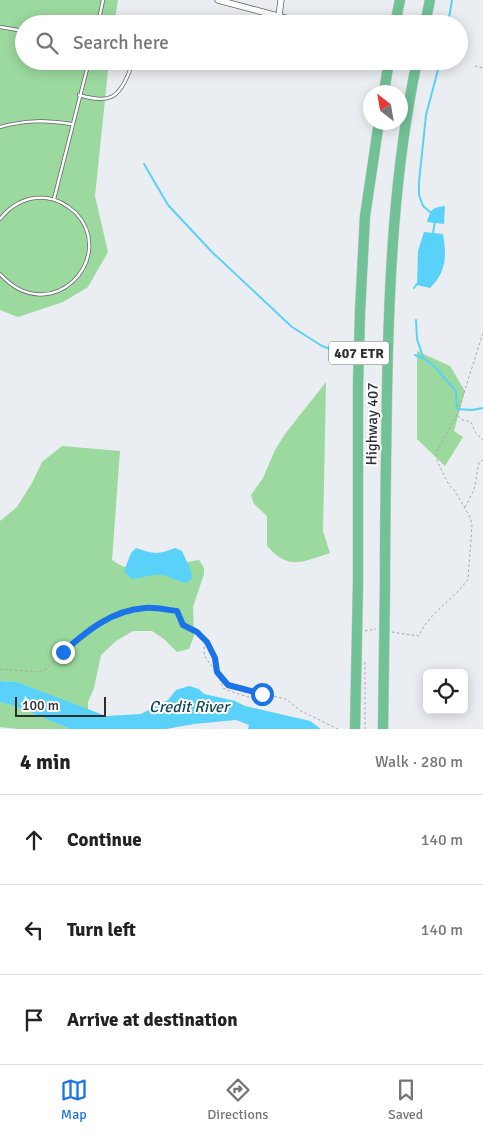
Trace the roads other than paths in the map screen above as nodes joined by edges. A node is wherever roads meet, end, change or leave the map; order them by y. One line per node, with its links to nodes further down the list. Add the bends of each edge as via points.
1 (103, 0): 7 (lane)
2 (218, 0): 8 (street)
3 (281, 0): 9 (street)
4 (399, 0): 10 (highway)
5 (430, 0): 11 (highway)
6 (435, 0): 12 (highway)
7 (100, 15)
8 (275, 15)
9 (279, 15)
10 (397, 15)
11 (427, 15)
12 (428, 15)
13 (0, 27): 14 (lane)
14 (15, 30)
15 (86, 70): 20 (lane)
16 (130, 70): 20 (lane, via 121,89 112,98)
17 (388, 70): 19 (highway)
18 (415, 70): 28 (highway, Highway 407 / 407 ETR, bridge, via 402,144 389,294)
19 (385, 85)
20 (79, 95): 21 (lane)
21 (71, 124): 22 (lane, via 30,120); 24 (lane)
22 (0, 127)
23 (378, 130): 27 (highway, Highway 407 / 407 ETR, via 365,216 360,312)
24 (54, 199): 25 (lane, via 37,197 21,201); 26 (lane, via 69,206 81,219 88,234 89,252 84,268 73,282 59,291 42,295 25,293 10,285)
25 (0, 219)
26 (0, 274)
27 (355, 729)
28 (382, 729)

